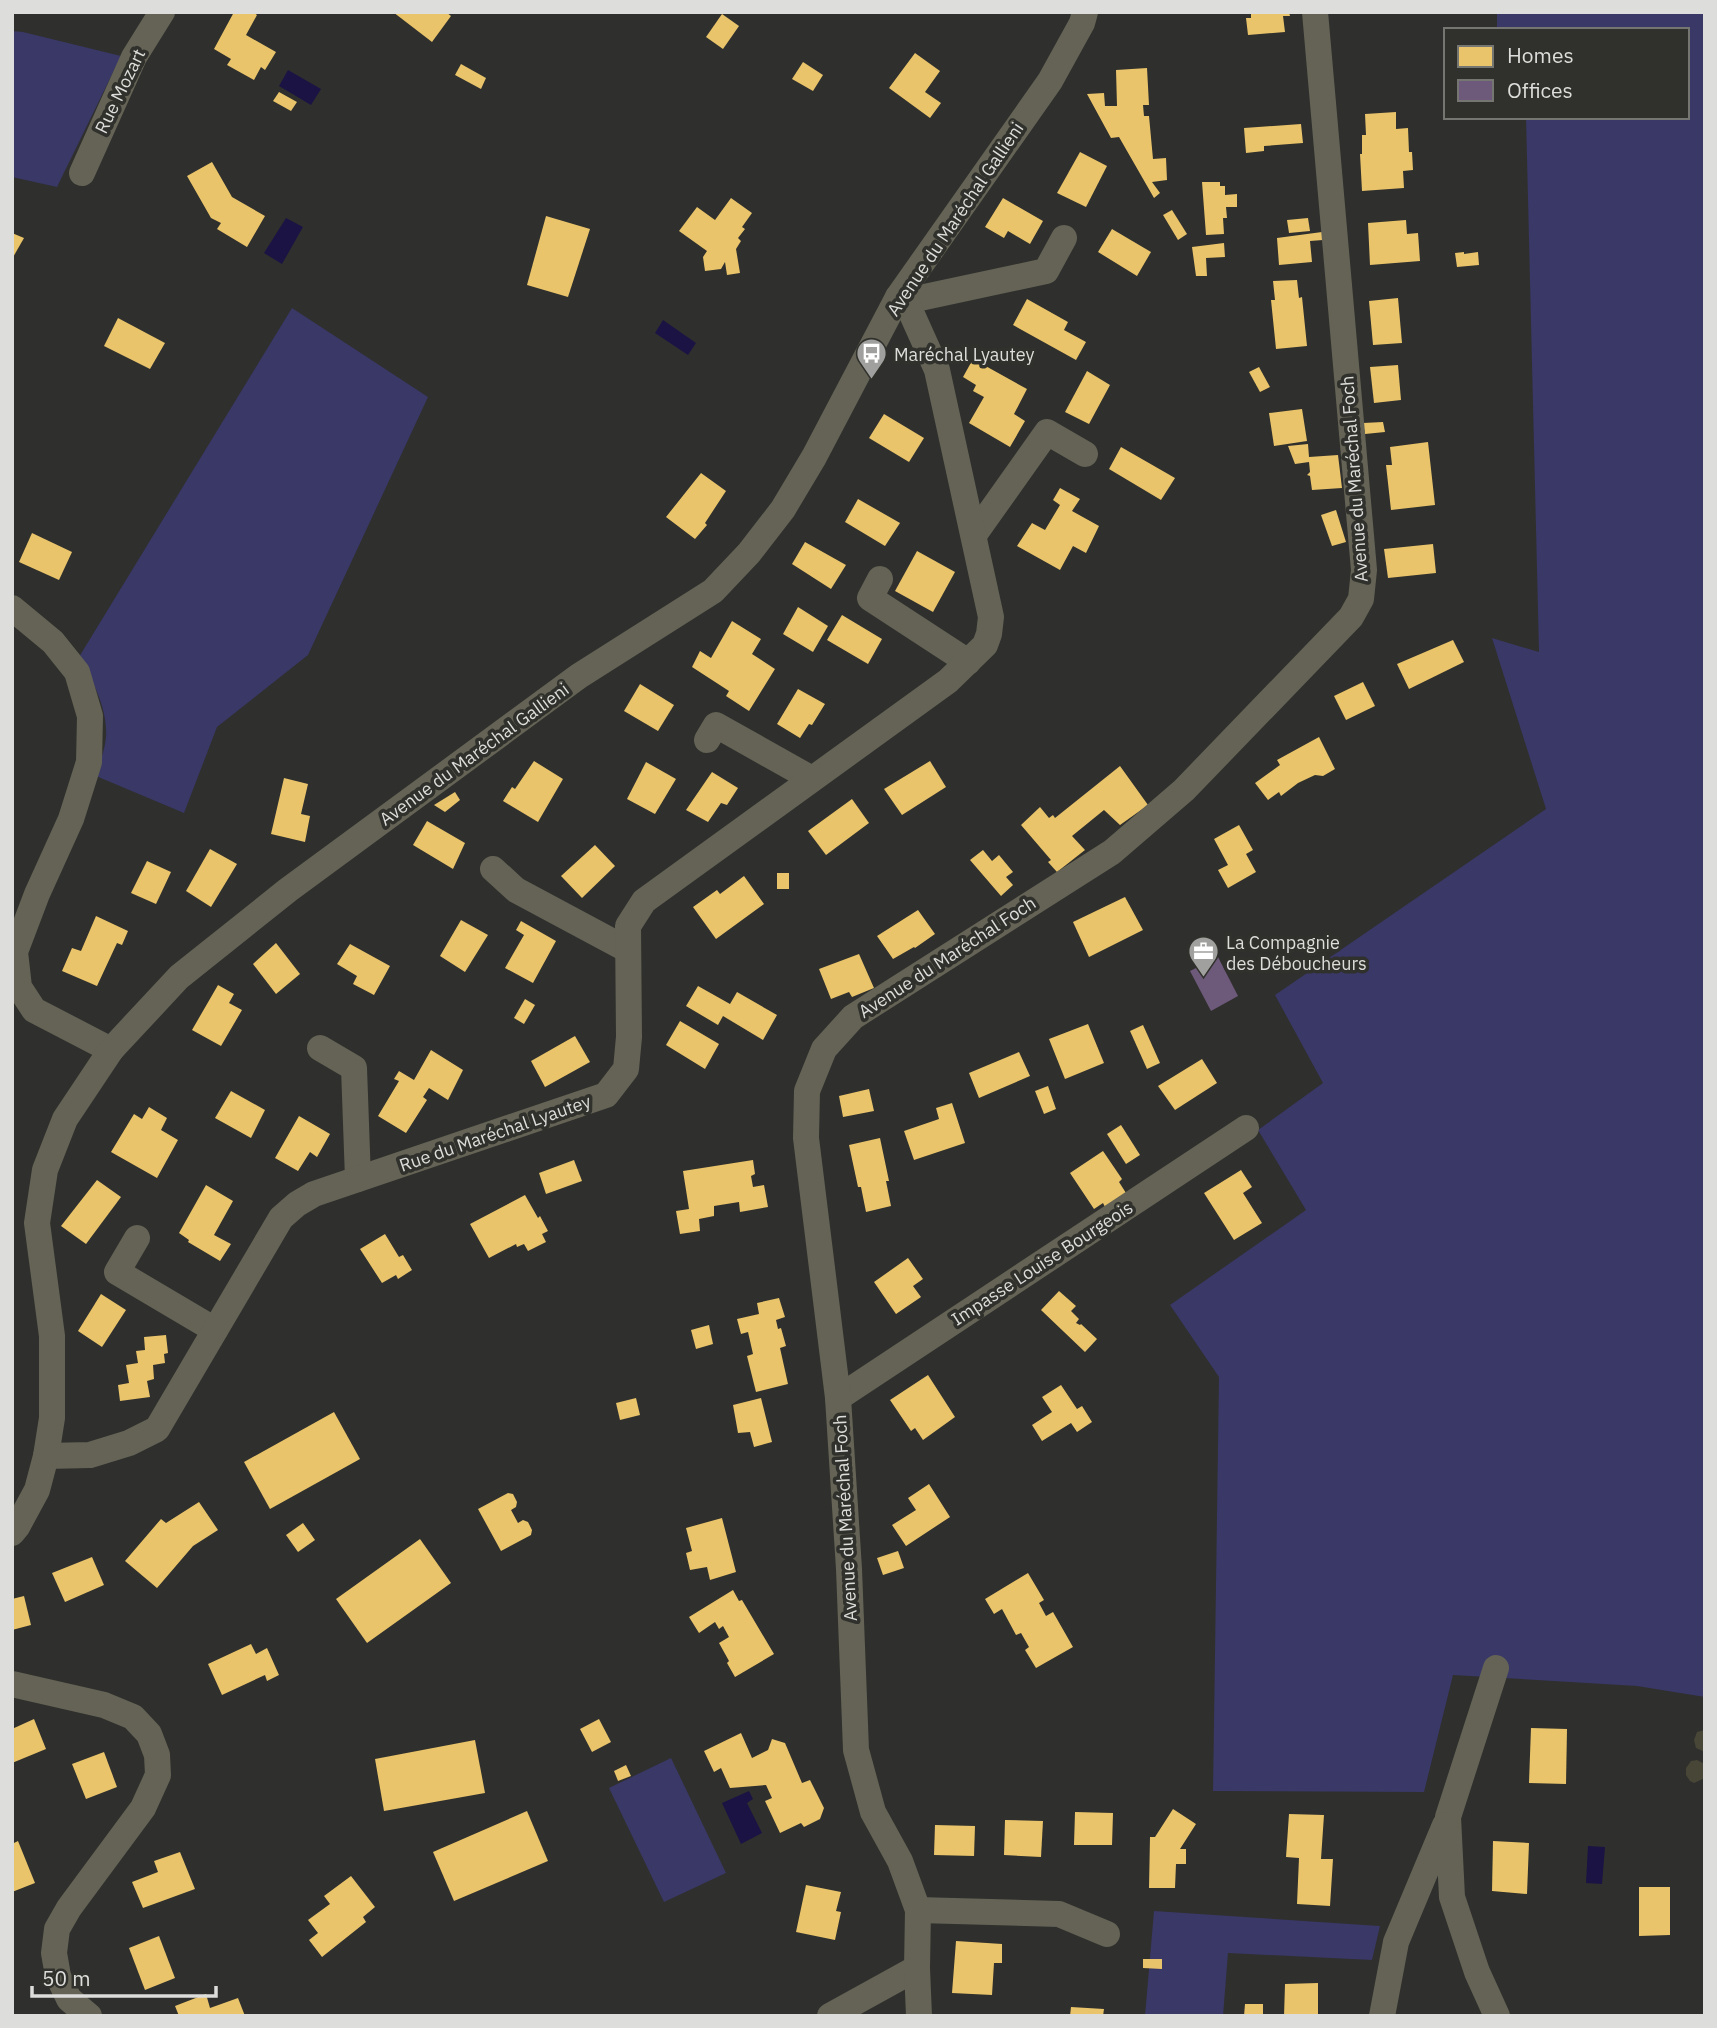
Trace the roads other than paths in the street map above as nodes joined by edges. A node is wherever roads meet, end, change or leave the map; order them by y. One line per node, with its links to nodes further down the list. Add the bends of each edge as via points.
1 (162, 12): 4 (street, Rue Mozart, via 134,57)
2 (1085, 12): 6 (street, Avenue du Maréchal Gallieni, via 1050,81)
3 (1315, 12): 22 (street, Avenue du Maréchal Foch, via 1364,570 1361,599 1351,617 1184,790 1112,852 853,1017 824,1049 807,1091 806,1138)
4 (82, 173)
5 (1064, 237): 6 (street, via 1046,271)
6 (902, 299): 8 (street, Rue du Maréchal Lyautey, via 937,370); 17 (street, Avenue du Maréchal Gallieni, via 783,509 713,591 579,676 288,890 179,977)
7 (1085, 454): 8 (street, via 1047,432)
8 (974, 535): 11 (street, Rue du Maréchal Lyautey, via 991,618 985,645)
9 (880, 579): 11 (street, via 870,598)
10 (12, 608): 17 (street, via 53,642 77,672 90,716 89,762 71,819 15,952 19,987 34,1010)
11 (968, 662): 13 (street, Rue du Maréchal Lyautey)
12 (707, 740): 13 (street, via 716,724)
13 (812, 779): 15 (street, Rue du Maréchal Lyautey, via 644,901 628,926)
14 (493, 869): 15 (street, via 516,890)
15 (628, 950): 19 (street, Rue du Maréchal Lyautey, via 626,1069 606,1095)
16 (320, 1048): 19 (street, via 354,1068)
17 (111, 1050): 23 (street, Avenue du Maréchal Gallieni, via 65,1119 45,1170 37,1223 51,1336 52,1418)
18 (1246, 1128): 22 (street, Impasse Louise Bourgeois)
19 (358, 1179): 21 (street, Rue du Maréchal Lyautey, via 314,1194 281,1218)
20 (137, 1238): 21 (street, via 117,1272)
21 (215, 1330): 23 (street, Rue du Maréchal Lyautey, via 157,1429 90,1455)
22 (838, 1398): 28 (street, Avenue du Maréchal Foch, via 856,1750 873,1812 900,1861)
23 (46, 1456): 24 (street, Avenue du Maréchal Gallieni, via 37,1490)
24 (12, 1533)
25 (1496, 1668): 27 (street)
26 (12, 1684): 31 (street, via 104,1705 133,1717 149,1734 157,1755 158,1775 143,1808 57,1929 54,1953 58,1976 69,1999)
27 (1448, 1816): 34 (street, via 1396,1942); 35 (street, via 1452,1898)
28 (918, 1910): 29 (street, via 1059,1914); 30 (street, Avenue du Maréchal Foch)
29 (1107, 1934)
30 (918, 1968): 32 (street); 33 (street, Avenue du Maréchal Foch)
31 (89, 2016)
32 (830, 2016)
33 (919, 2016)
34 (1382, 2016)
35 (1497, 2016)

